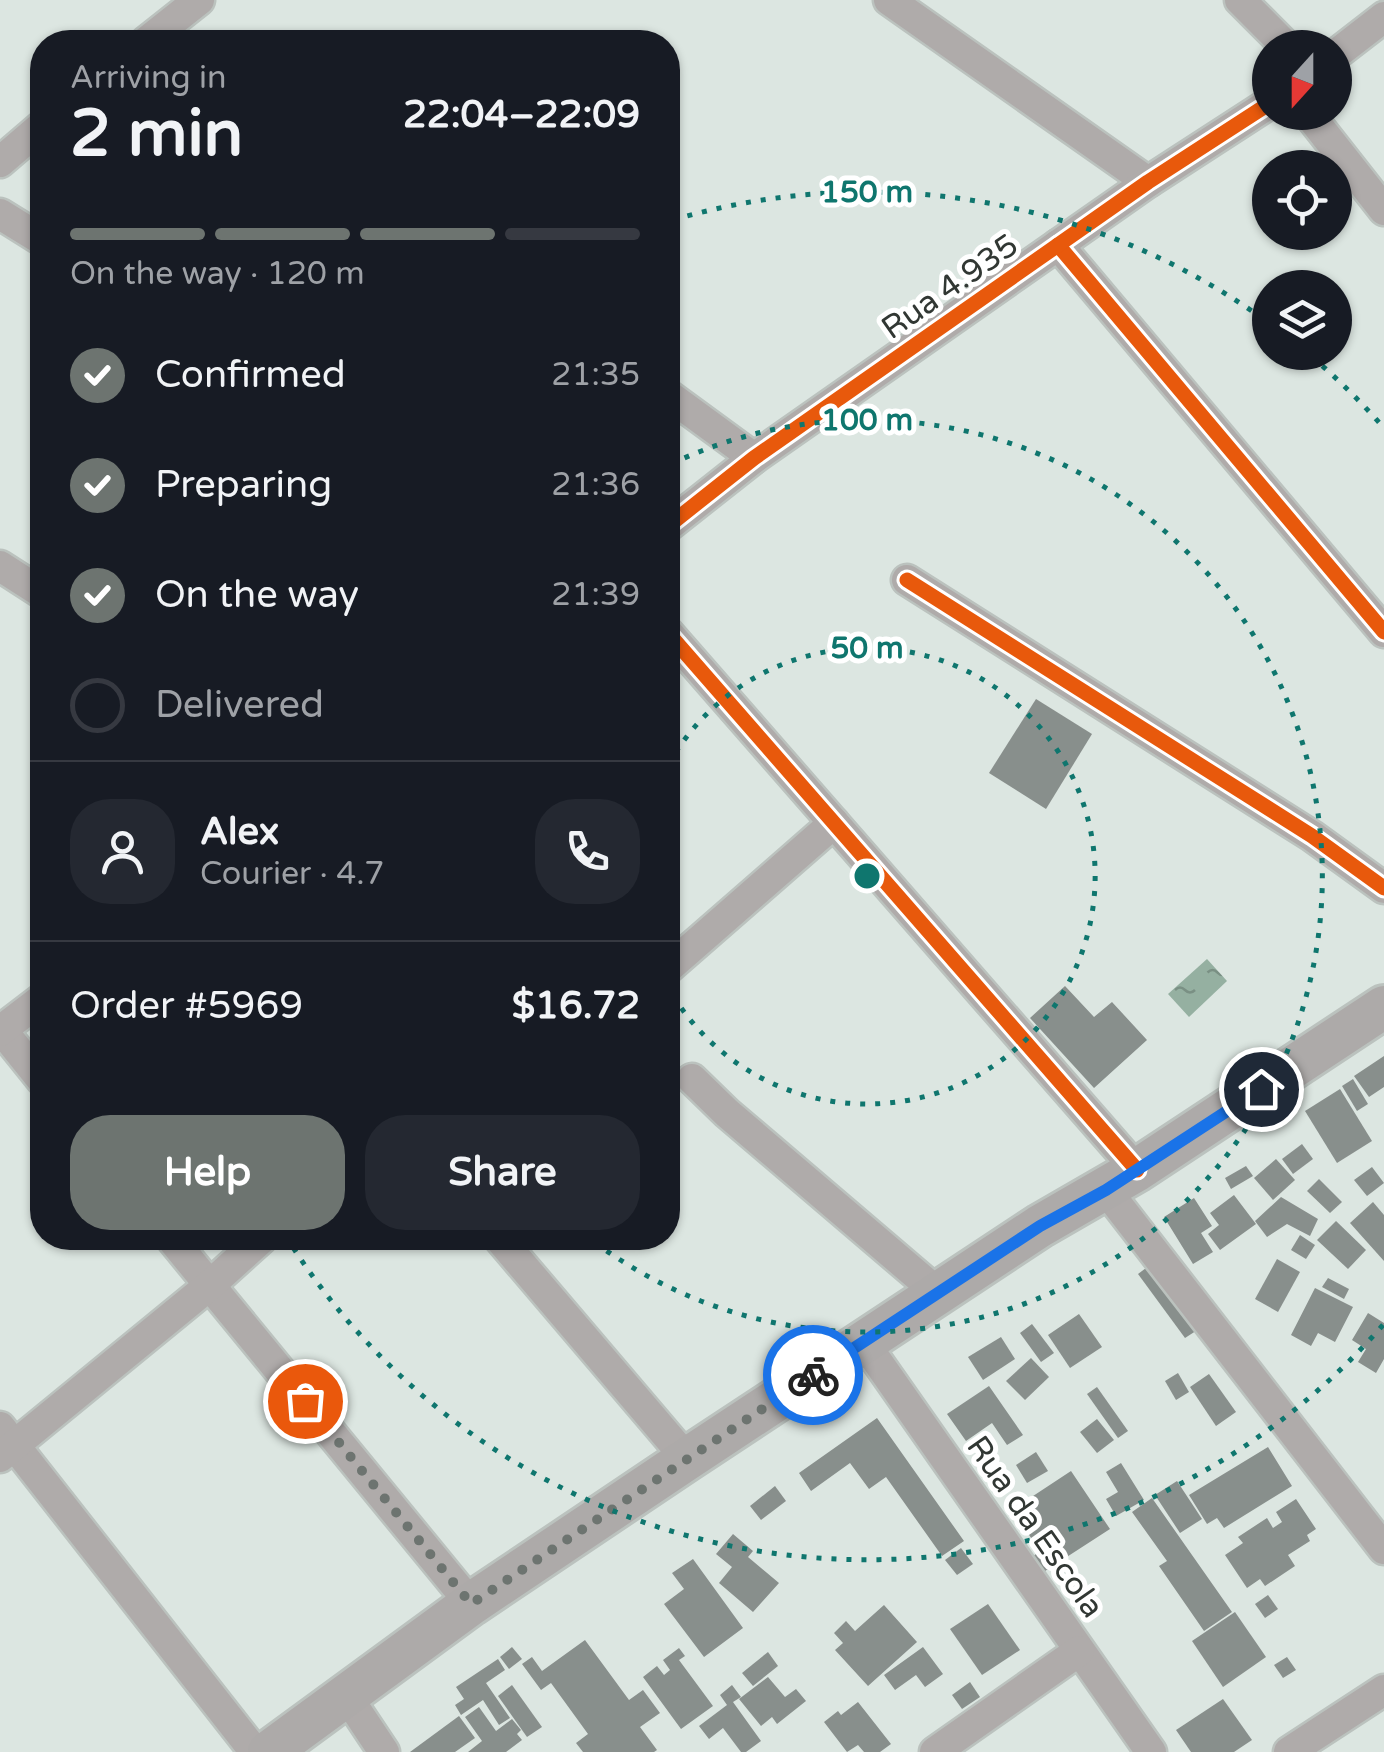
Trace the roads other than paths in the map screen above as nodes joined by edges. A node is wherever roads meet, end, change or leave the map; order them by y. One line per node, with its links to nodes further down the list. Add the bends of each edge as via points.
1 (199, 0): 5 (street)
2 (890, 0): 12 (street)
3 (1240, 0): 6 (street)
4 (1384, 17): 7 (street)
5 (161, 30)
6 (1270, 30)
7 (1352, 41)
8 (1252, 115): 12 (street, Rua 4.935)
9 (1320, 130): 13 (street)
10 (30, 136): 11 (street)
11 (0, 162)
12 (1148, 182): 16 (street, Rua 4.935)
13 (1384, 210)
14 (0, 214): 15 (street)
15 (30, 233)
16 (1058, 245): 18 (street, Rua 4.935); 23 (street)
17 (680, 404): 18 (street)
18 (754, 458): 19 (street, Rua 4.935)
19 (680, 517)
20 (0, 566): 22 (street)
21 (908, 580): 26 (street)
22 (30, 585)
23 (1384, 632)
24 (680, 647): 25 (street)
25 (834, 824): 27 (street); 33 (street)
26 (1384, 888)
27 (680, 958)
28 (1384, 1007): 33 (main road)
29 (30, 1008): 30 (street)
30 (0, 1029): 31 (street)
31 (30, 1065)
32 (692, 1079): 38 (street)
33 (1122, 1180): 38 (main road); 42 (street)
34 (181, 1250): 37 (street)
35 (249, 1250): 37 (street)
36 (508, 1250): 41 (street)
37 (210, 1285): 40 (street); 43 (street)
38 (938, 1293): 39 (main road)
39 (863, 1342): 41 (main road); 44 (street, Rua da Escola)
40 (5, 1443): 47 (street)
41 (687, 1459): 43 (main road)
42 (1384, 1549)
43 (471, 1604): 46 (main road)
44 (1079, 1652): 50 (street); 51 (street, Rua da Escola)
45 (1384, 1690): 52 (street)
46 (346, 1695): 48 (main road); 49 (street)
47 (255, 1752)
48 (269, 1752)
49 (384, 1752)
50 (935, 1752)
51 (1151, 1752)
52 (1289, 1752)

